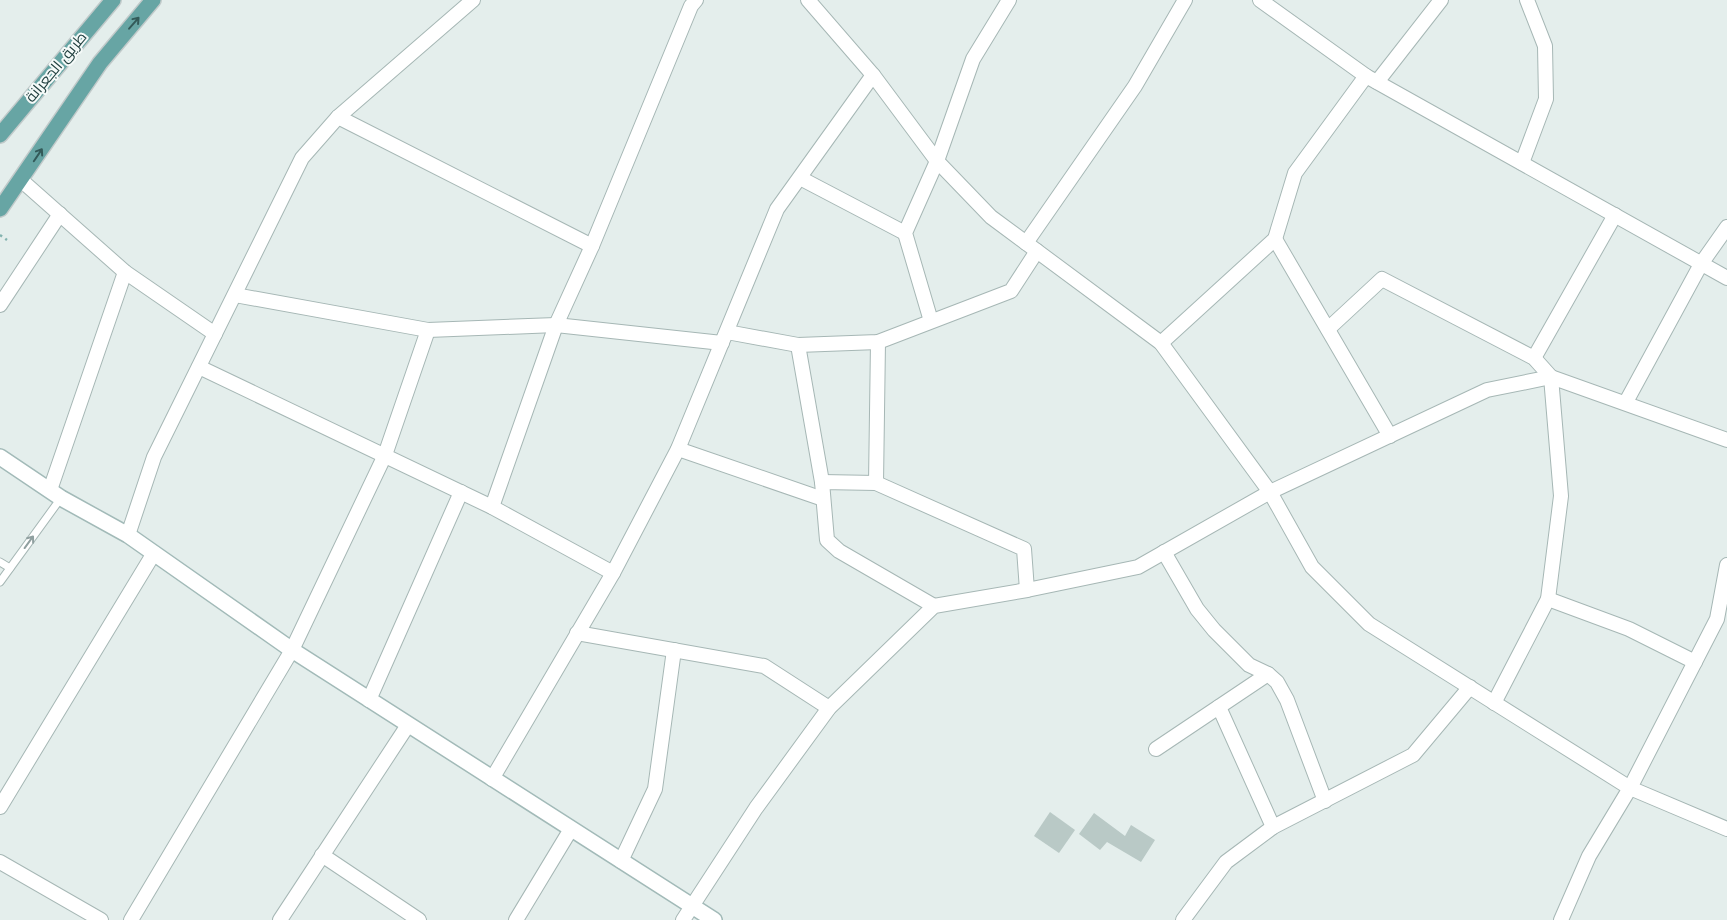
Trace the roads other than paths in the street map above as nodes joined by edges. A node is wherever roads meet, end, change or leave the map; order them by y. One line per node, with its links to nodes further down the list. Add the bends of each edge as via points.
1 (113, 0): 14 (main road, طريق الجعرانة)
2 (153, 0): 18 (main road, one-way to 2, via 100,63)
3 (474, 0): 13 (street)
4 (808, 0): 11 (street)
5 (1009, 0): 15 (street, via 973,59)
6 (1185, 0): 26 (street, via 1135,86)
7 (1260, 0): 12 (street)
8 (1441, 0): 12 (street)
9 (1527, 0): 16 (street, via 1545,46 1546,98)
10 (690, 2): 25 (street)
11 (873, 75): 15 (street); 17 (street)
12 (1372, 79): 16 (street); 24 (street, via 1295,172)
13 (338, 117): 25 (street); 30 (street, via 302,158)
14 (0, 135)
15 (937, 161): 23 (street); 26 (street, via 992,217)
16 (1522, 163): 21 (street)
17 (800, 178): 23 (street); 37 (street, via 777,209)
18 (22, 180): 19 (main road); 20 (street)
19 (0, 209)
20 (60, 214): 28 (street); 31 (street)
21 (1616, 215): 27 (street); 41 (street)
22 (1727, 227): 27 (street)
23 (905, 233): 32 (street)
24 (1275, 239): 34 (street); 39 (street)
25 (592, 246): 33 (street)
26 (1032, 247): 32 (street, via 1011,291); 39 (street)
27 (1701, 264): 29 (street); 44 (street)
28 (125, 272): 36 (street); 54 (street)
29 (1727, 278)
30 (235, 295): 35 (street); 36 (street)
31 (0, 305)
32 (932, 321): 38 (street)
33 (556, 325): 35 (street); 37 (street); 56 (street)
34 (1328, 328): 41 (street, via 1382,279); 45 (street)
35 (428, 330): 48 (street)
36 (215, 334): 42 (street)
37 (724, 337): 40 (street); 47 (street)
38 (878, 342): 40 (street); 51 (street)
39 (1161, 343): 53 (street)
40 (798, 345): 50 (street)
41 (1534, 358): 43 (street)
42 (199, 367): 48 (street); 57 (street, via 154,457)
43 (1551, 377): 44 (street); 45 (street, via 1488,390); 66 (street, via 1561,496)
44 (1626, 402): 46 (street)
45 (1390, 436): 53 (street)
46 (1727, 440)
47 (678, 449): 55 (street); 63 (street)
48 (385, 456): 52 (street); 70 (street)
49 (0, 458): 54 (main road)
50 (822, 482): 51 (street); 55 (street)
51 (876, 483): 65 (street, via 1024,548)
52 (460, 492): 56 (street); 75 (street)
53 (1270, 492): 58 (street); 74 (street, via 1312,567 1369,624)
54 (55, 494): 57 (main road); 62 (lane, one-way to 54)
55 (823, 499): 67 (street, via 827,540 839,551)
56 (492, 507): 63 (street)
57 (128, 535): 59 (main road)
58 (1164, 552): 65 (street, via 1138,567); 73 (street, via 1197,609 1214,630 1249,665)
59 (154, 553): 70 (main road); 84 (street)
60 (0, 562): 62 (lane)
61 (1727, 565): 68 (street)
62 (10, 568): 64 (lane)
63 (613, 573): 69 (street)
64 (0, 582)
65 (1027, 590): 67 (street)
66 (1548, 599): 72 (street, via 1629,629); 76 (street)
67 (934, 606): 78 (street)
68 (1722, 620): 72 (street)
69 (577, 634): 71 (street); 81 (street)
70 (292, 650): 75 (main road); 93 (street)
71 (674, 650): 78 (street, via 764,666); 89 (street, via 655,789)
72 (1695, 662): 82 (street)
73 (1268, 674): 77 (street); 83 (street, via 1277,682 1287,700)
74 (1470, 688): 76 (street); 83 (street, via 1412,755)
75 (369, 700): 79 (main road)
76 (1494, 703): 82 (street)
77 (1219, 707): 80 (street); 85 (street)
78 (829, 708): 91 (street, via 756,808)
79 (408, 725): 81 (main road); 88 (street)
80 (1156, 749)
81 (492, 778): 86 (main road)
82 (1630, 788): 87 (street); 100 (street, via 1589,856)
83 (1325, 801): 85 (street)
84 (0, 807)
85 (1272, 828): 99 (street, via 1226,862)
86 (571, 829): 89 (main road); 96 (street)
87 (1727, 829)
88 (322, 855): 94 (street); 95 (street)
89 (621, 861): 91 (main road)
90 (0, 862): 92 (street)
91 (693, 907): 97 (street); 98 (main road)
92 (101, 920)
93 (131, 920)
94 (280, 920)
95 (418, 920)
96 (516, 920)
97 (683, 920)
98 (714, 920)
99 (1183, 920)
100 (1560, 920)

